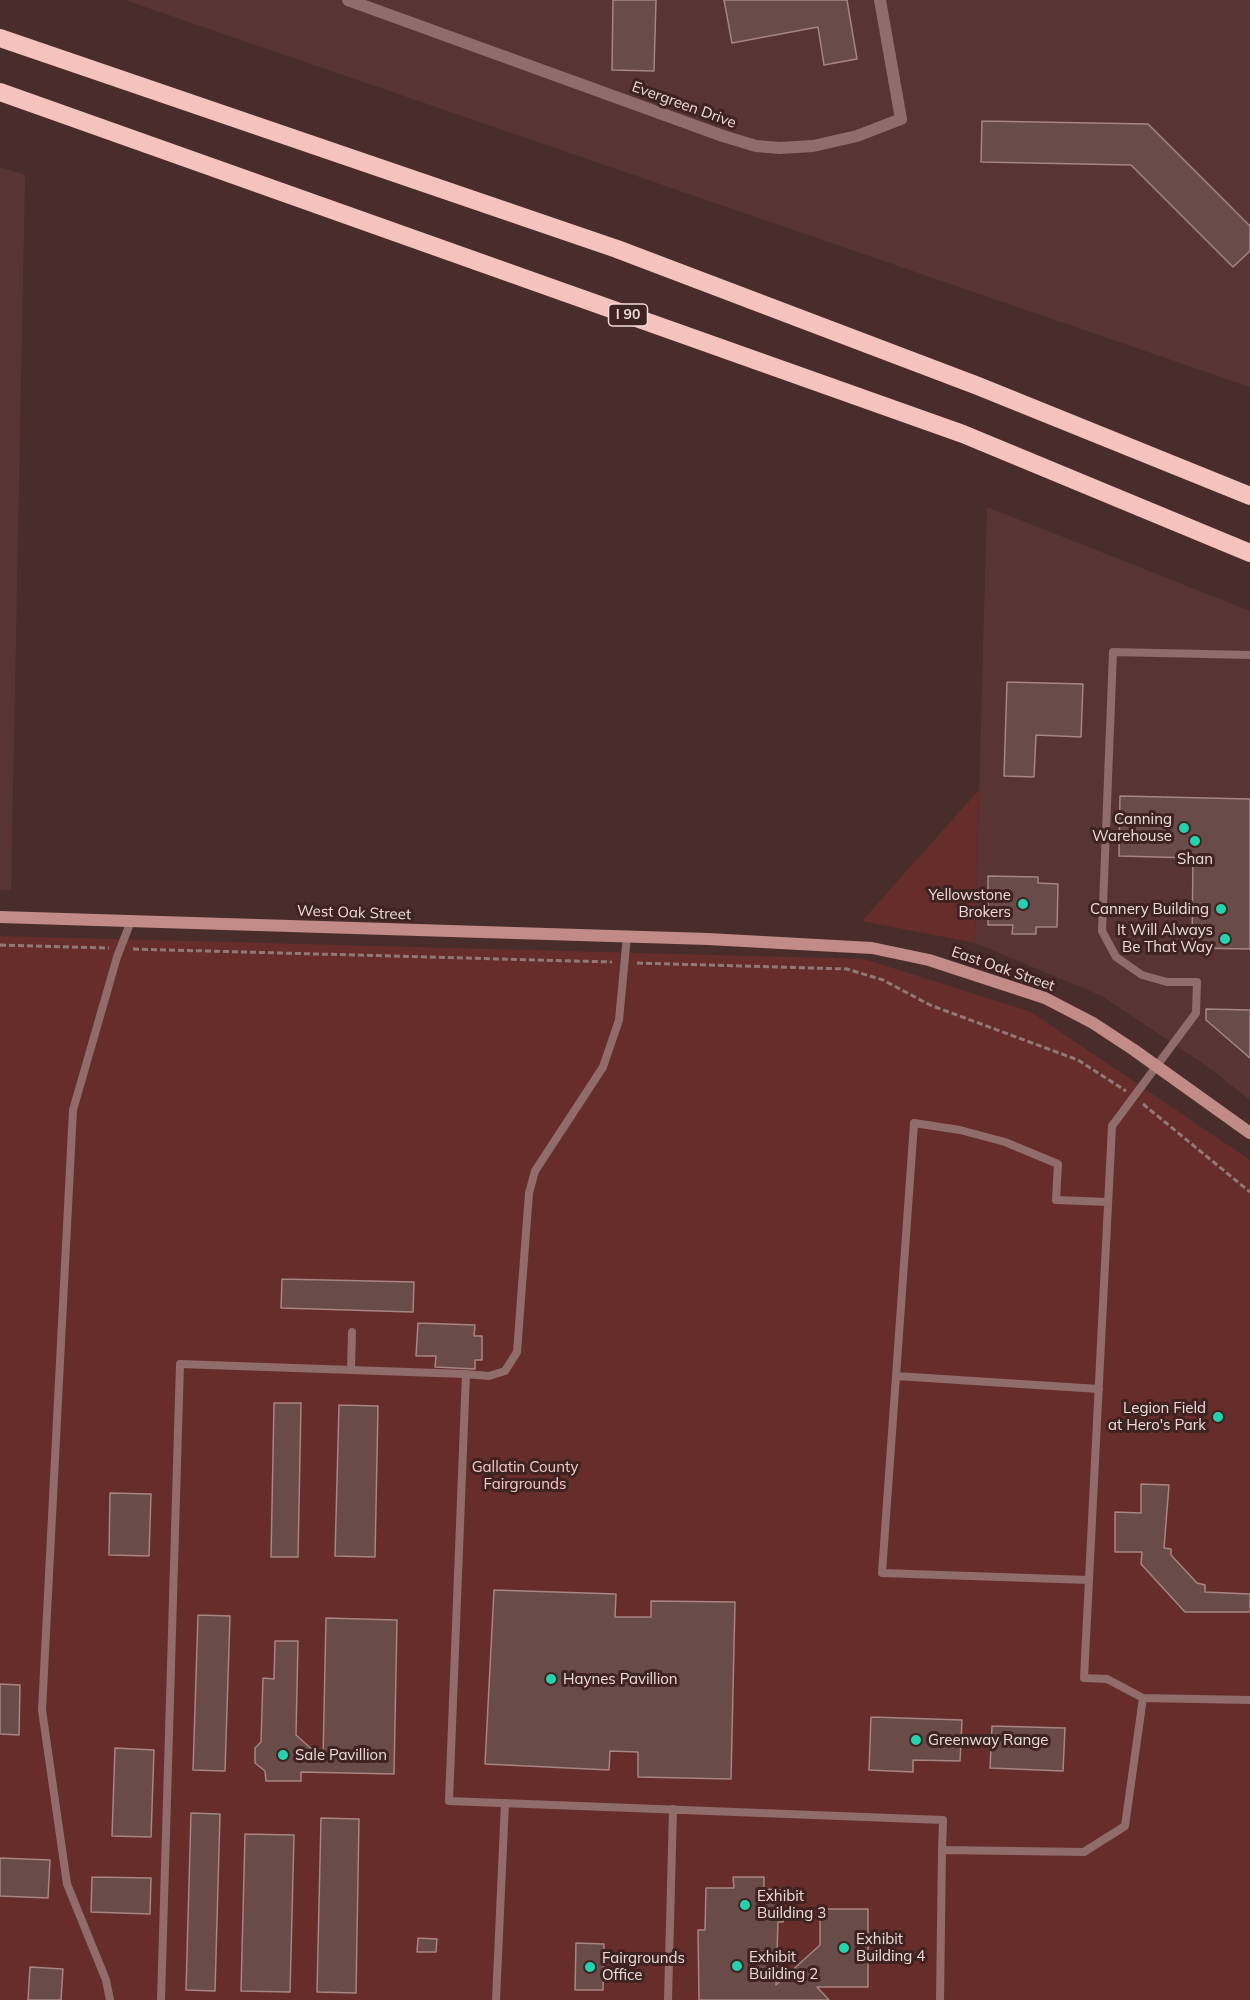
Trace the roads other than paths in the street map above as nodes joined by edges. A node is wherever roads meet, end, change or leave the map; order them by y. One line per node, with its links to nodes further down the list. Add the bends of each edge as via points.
1 (348, 0): 2 (street, Evergreen Drive, via 723,136 780,148 813,146 856,136 901,119)
2 (880, 0)
3 (0, 38): 5 (highway, via 617,249 978,386)
4 (0, 92): 6 (highway, I 90, via 963,434)
5 (1250, 496)
6 (1250, 553)
7 (1250, 655): 12 (lane, via 1113,652 1102,931 1116,957 1142,975 1197,982 1196,1013)
8 (0, 917): 9 (street, West Oak Street)
9 (131, 921): 10 (street, West Oak Street); 26 (lane, via 73,1110 42,1710 67,1884 106,1980)
10 (627, 936): 11 (street, West Oak Street); 17 (lane, via 619,1020 603,1067 535,1171 517,1352 505,1371 489,1376)
11 (708, 939): 12 (street, East Oak Street, via 872,948 929,960 1045,998 1093,1023)
12 (1158, 1066): 13 (street, East Oak Street); 14 (lane, via 1112,1126)
13 (1250, 1133)
14 (1108, 1202): 18 (lane, via 1056,1200 1058,1164 982,1136 914,1123); 19 (lane)
15 (352, 1332): 16 (lane)
16 (351, 1370): 17 (lane); 27 (lane, via 180,1364)
17 (466, 1374): 23 (lane, via 449,1801)
18 (896, 1376): 19 (lane); 20 (lane, via 882,1573)
19 (1099, 1389): 20 (lane)
20 (1089, 1580): 21 (lane, via 1084,1678 1107,1679)
21 (1143, 1698): 22 (lane); 25 (lane, via 1125,1826 1084,1852)
22 (1250, 1700)
23 (505, 1803): 24 (lane); 28 (lane)
24 (673, 1809): 25 (lane, via 944,1820); 29 (lane)
25 (942, 1850): 30 (lane)
26 (110, 2000)
27 (161, 2000)
28 (496, 2000)
29 (668, 2000)
30 (940, 2000)

